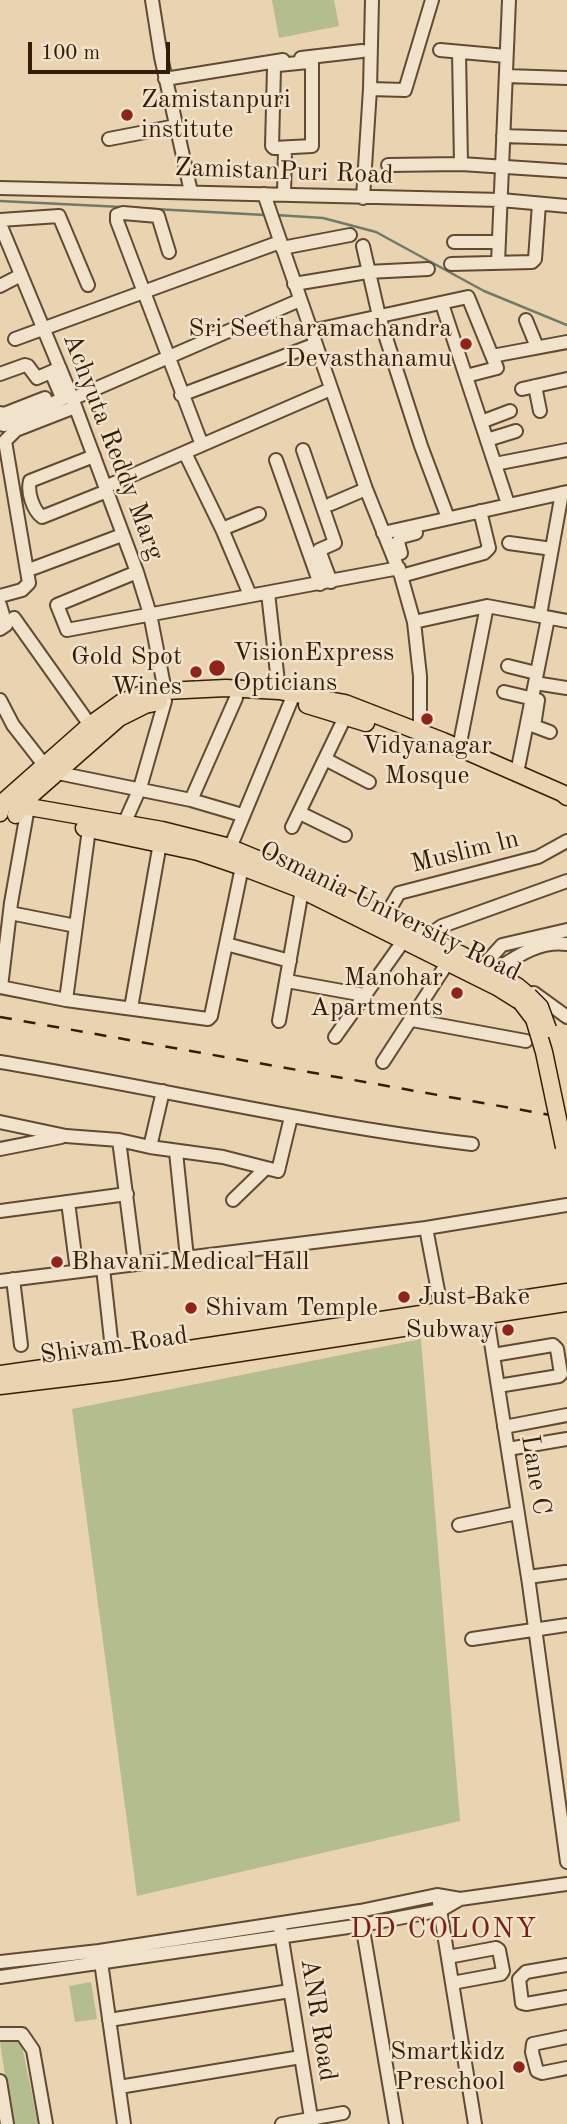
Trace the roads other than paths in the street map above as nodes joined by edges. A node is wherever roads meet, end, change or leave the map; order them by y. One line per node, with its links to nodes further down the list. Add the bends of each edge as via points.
1 (152, 0): 11 (street)
2 (372, 0): 12 (street)
3 (432, 0): 12 (street, via 406,88)
4 (509, 0): 8 (street)
5 (440, 50): 7 (street)
6 (362, 51): 11 (street)
7 (459, 52): 8 (street); 18 (street)
8 (506, 56): 9 (street)
9 (506, 76): 10 (street); 14 (street)
10 (567, 78)
11 (165, 79): 13 (street)
12 (370, 89): 25 (street)
13 (174, 126): 16 (street); 23 (street)
14 (503, 136): 15 (street); 20 (street)
15 (567, 138)
16 (108, 139)
17 (285, 149): 17 (street, via 272,146 274,68 312,63 312,146); 24 (street)
18 (461, 164): 19 (street); 20 (street)
19 (388, 165)
20 (502, 167): 21 (street); 27 (street)
21 (567, 171)
22 (0, 188): 23 (street, ZamistanPuri Road)
23 (191, 192): 26 (street, ZamistanPuri Road)
24 (284, 195): 25 (street, ZamistanPuri Road); 26 (street, ZamistanPuri Road)
25 (363, 198): 27 (street, ZamistanPuri Road)
26 (266, 199): 32 (street)
27 (501, 200): 28 (street, ZamistanPuri Road); 34 (street)
28 (539, 204): 29 (street, ZamistanPuri Road); 37 (street, via 535,259)
29 (567, 205)
30 (0, 222): 41 (street, Achyuta Reddy Marg); 43 (street, via 60,216)
31 (350, 235): 32 (street)
32 (279, 240): 42 (street); 45 (street)
33 (454, 242): 34 (street)
34 (499, 242): 37 (street)
35 (363, 246): 40 (street)
36 (169, 252): 45 (street, via 158,216 117,215)
37 (498, 262): 38 (street)
38 (451, 264)
39 (428, 269): 40 (street)
40 (367, 272): 42 (street); 48 (street)
41 (22, 275): 44 (street); 50 (street, Achyuta Reddy Marg)
42 (294, 284): 46 (street)
43 (88, 285)
44 (0, 286)
45 (144, 292): 50 (street); 56 (street)
46 (300, 300): 51 (street); 56 (street)
47 (442, 304): 48 (street); 55 (street, via 468,298); 59 (street)
48 (379, 316): 51 (street); 84 (street)
49 (526, 320): 54 (street)
50 (43, 328): 52 (street); 57 (street, Achyuta Reddy Marg)
51 (314, 337): 61 (street); 62 (street)
52 (15, 339)
53 (567, 342): 54 (street)
54 (537, 347): 55 (street)
55 (492, 356): 59 (street, via 497,368)
56 (169, 357): 62 (street); 63 (street)
57 (55, 370): 58 (street, via 37,378 25,365); 63 (street, Achyuta Reddy Marg)
58 (0, 374)
59 (466, 376): 66 (street)
60 (567, 379): 65 (street, via 529,387)
61 (331, 389): 70 (street); 78 (street)
62 (181, 395): 70 (street)
63 (69, 397): 67 (street, via 16,430); 67 (street, via 4,414); 74 (street, Achyuta Reddy Marg)
64 (510, 411): 66 (street)
65 (540, 411)
66 (485, 420): 69 (street)
67 (3, 425): 96 (street, via 29,583 22,590)
68 (516, 430): 69 (street)
69 (491, 439): 76 (street)
70 (202, 445): 73 (street)
71 (303, 450): 94 (street, via 335,543 319,550)
72 (567, 450): 76 (street)
73 (185, 453): 77 (street); 85 (street)
74 (94, 456): 77 (street, Achyuta Reddy Marg); 77 (street, via 30,481 34,508 42,517)
75 (276, 460): 94 (street)
76 (495, 464): 81 (street)
77 (106, 489): 87 (street, Achyuta Reddy Marg)
78 (366, 489): 80 (street); 86 (street)
79 (564, 493): 81 (street); 89 (street)
80 (331, 504)
81 (508, 504): 83 (street)
82 (259, 514): 85 (street)
83 (481, 514): 84 (street); 90 (street, via 404,536 398,542 401,553); 93 (street, via 489,543 484,553)
84 (448, 518): 86 (street)
85 (222, 529): 97 (street)
86 (383, 533): 90 (street)
87 (122, 536): 91 (street); 92 (street, Achyuta Reddy Marg)
88 (509, 543): 89 (street)
89 (552, 549): 101 (street)
90 (393, 556): 93 (street)
91 (34, 568)
92 (137, 572): 100 (street, Achyuta Reddy Marg); 100 (street, via 57,605 67,630)
93 (400, 572): 94 (street); 104 (street)
94 (325, 583): 95 (street)
95 (268, 593): 97 (street); 111 (street)
96 (0, 595)
97 (250, 595): 100 (street)
98 (0, 605): 105 (street, via 6,622)
99 (487, 606): 101 (street); 104 (street); 120 (street)
100 (150, 614): 110 (street, Achyuta Reddy Marg)
101 (544, 616): 103 (street); 107 (street)
102 (14, 618): 117 (street)
103 (567, 621)
104 (414, 622): 118 (street)
105 (0, 629)
106 (508, 666): 107 (street)
107 (536, 678): 108 (street); 114 (street)
108 (567, 688)
109 (504, 692): 114 (street)
110 (165, 696): 111 (main road, via 226,688); 112 (main road); 117 (main road, via 140,695); 122 (main road, via 119,718); 125 (street)
111 (285, 696): 112 (main road); 115 (main road); 118 (main road, via 345,704); 133 (street)
112 (236, 698): 128 (street)
113 (0, 699): 122 (street, via 13,725)
114 (532, 699): 116 (street)
115 (346, 715): 121 (street); 129 (main road)
116 (534, 717): 119 (street, via 535,727); 123 (street)
117 (90, 725): 122 (main road, via 59,754)
118 (420, 731): 120 (main road)
119 (550, 732)
120 (458, 748): 123 (main road)
121 (325, 759): 124 (street); 132 (street)
122 (52, 769): 125 (street); 126 (main road); 130 (main road)
123 (517, 773): 127 (main road)
124 (369, 782)
125 (140, 788): 128 (street); 134 (street)
126 (36, 791): 130 (main road); 131 (main road)
127 (567, 797)
128 (191, 800): 133 (street)
129 (567, 803)
130 (11, 810): 131 (main road, Osmania University Road); 136 (main road, Osmania University Road); 144 (street)
131 (45, 811): 134 (main road, Osmania University Road)
132 (300, 813): 135 (street); 137 (street)
133 (242, 815): 140 (street)
134 (124, 824): 140 (main road, Osmania University Road)
135 (292, 827)
136 (89, 829): 139 (main road, Osmania University Road); 146 (street)
137 (345, 835)
138 (567, 842): 145 (street, Muslim ln, via 538,857 399,893)
139 (160, 844): 141 (main road, Osmania University Road); 160 (street)
140 (230, 848): 145 (main road, Osmania University Road)
141 (242, 867): 143 (main road, Osmania University Road); 150 (street)
142 (567, 881): 148 (street, via 442,926)
143 (302, 890): 149 (main road, Osmania University Road); 152 (street)
144 (7, 906): 146 (street); 156 (street)
145 (385, 917): 148 (main road, Osmania University Road)
146 (76, 926): 159 (street)
147 (567, 929): 154 (street, via 502,945)
148 (425, 938): 154 (main road, Osmania University Road)
149 (404, 940): 153 (main road, Osmania University Road); 157 (street)
150 (226, 944): 152 (street); 160 (street, via 209,1018)
151 (567, 944): 154 (street, via 529,950)
152 (290, 961): 155 (street)
153 (447, 962): 158 (main road, Osmania University Road); 162 (street)
154 (489, 969): 158 (main road, Osmania University Road)
155 (287, 981): 157 (street); 163 (street)
156 (0, 987): 159 (street)
157 (364, 995): 164 (street)
158 (522, 995): 161 (street, via 534,993); 169 (main road, Osmania University Road, bridge, via 540,1007 544,1017); 178 (main road, Osmania University Road, bridge, via 544,1052)
159 (66, 1000): 160 (street)
160 (131, 1008)
161 (567, 1017)
162 (412, 1020): 165 (street); 167 (street)
163 (279, 1021)
164 (335, 1037)
165 (526, 1041)
166 (0, 1062): 168 (street)
167 (383, 1062)
168 (163, 1091): 170 (street); 175 (street)
169 (567, 1113)
170 (290, 1116): 174 (street); 179 (street, via 279,1171)
171 (0, 1122): 172 (street)
172 (66, 1136): 173 (street); 176 (street)
173 (119, 1140): 175 (street); 180 (street)
174 (472, 1144)
175 (150, 1147): 177 (street)
176 (0, 1149)
177 (176, 1152): 179 (street); 186 (street)
178 (567, 1154)
179 (266, 1168): 181 (street)
180 (127, 1194): 182 (street); 187 (street)
181 (233, 1200)
182 (68, 1202): 184 (street); 189 (street)
183 (567, 1205): 185 (street)
184 (0, 1211)
185 (426, 1228): 186 (street); 194 (street)
186 (187, 1258): 187 (street)
187 (135, 1264): 188 (street)
188 (103, 1268): 189 (street); 197 (street)
189 (77, 1271): 190 (street)
190 (6, 1280): 195 (street)
191 (567, 1292): 193 (main road, Shivam Road)
192 (567, 1303): 193 (main road, Shivam Road)
193 (487, 1310): 194 (main road, Shivam Road); 196 (street, Lane C)
194 (443, 1316): 197 (main road, Shivam Road); 199 (main road, Shivam Road, via 116,1372)
195 (20, 1345)
196 (493, 1355): 200 (street, Lane C); 200 (street, via 553,1345 557,1349 559,1376)
197 (113, 1358): 198 (main road, Shivam Road)
198 (0, 1374)
199 (0, 1386)
200 (498, 1386): 203 (street, Lane C)
201 (550, 1413): 203 (street)
202 (567, 1415): 203 (street)
203 (504, 1424): 205 (street, Lane C)
204 (567, 1439): 205 (street)
205 (508, 1449): 206 (street, Lane C)
206 (517, 1513): 207 (street); 209 (street, Lane C)
207 (459, 1525)
208 (565, 1572): 209 (street)
209 (528, 1577): 211 (street, Lane C)
210 (567, 1625): 211 (street)
211 (536, 1629): 212 (street); 213 (street, Lane C)
212 (472, 1639)
213 (567, 1862)
214 (567, 1884): 216 (street)
215 (437, 1895): 216 (street); 217 (street); 218 (street)
216 (460, 1899): 217 (street)
217 (441, 1910): 219 (street); 222 (street)
218 (360, 1911): 219 (street); 220 (street)
219 (362, 1925): 220 (street); 242 (street)
220 (280, 1929): 221 (street); 227 (street, ANR Road)
221 (100, 1957): 223 (street); 225 (street); 229 (street)
222 (448, 1957): 226 (street); 226 (street, via 496,1948 503,1971)
223 (0, 1962)
224 (567, 1965): 228 (street, via 526,1972 519,1979 522,2003)
225 (0, 1977)
226 (452, 1983): 243 (street)
227 (290, 1991): 229 (street); 232 (street, ANR Road)
228 (567, 1997)
229 (109, 2020): 235 (street)
230 (0, 2034): 239 (street, via 22,2034 28,2040)
231 (567, 2036): 233 (street, via 533,2044 532,2052 537,2071)
232 (301, 2057): 235 (street); 237 (street, ANR Road)
233 (567, 2068)
234 (0, 2081): 238 (street)
235 (119, 2087): 240 (street)
236 (343, 2113): 237 (street)
237 (312, 2121): 241 (street)
238 (7, 2124)
239 (46, 2124)
240 (124, 2124)
241 (282, 2124)
242 (396, 2124)
243 (475, 2124)

